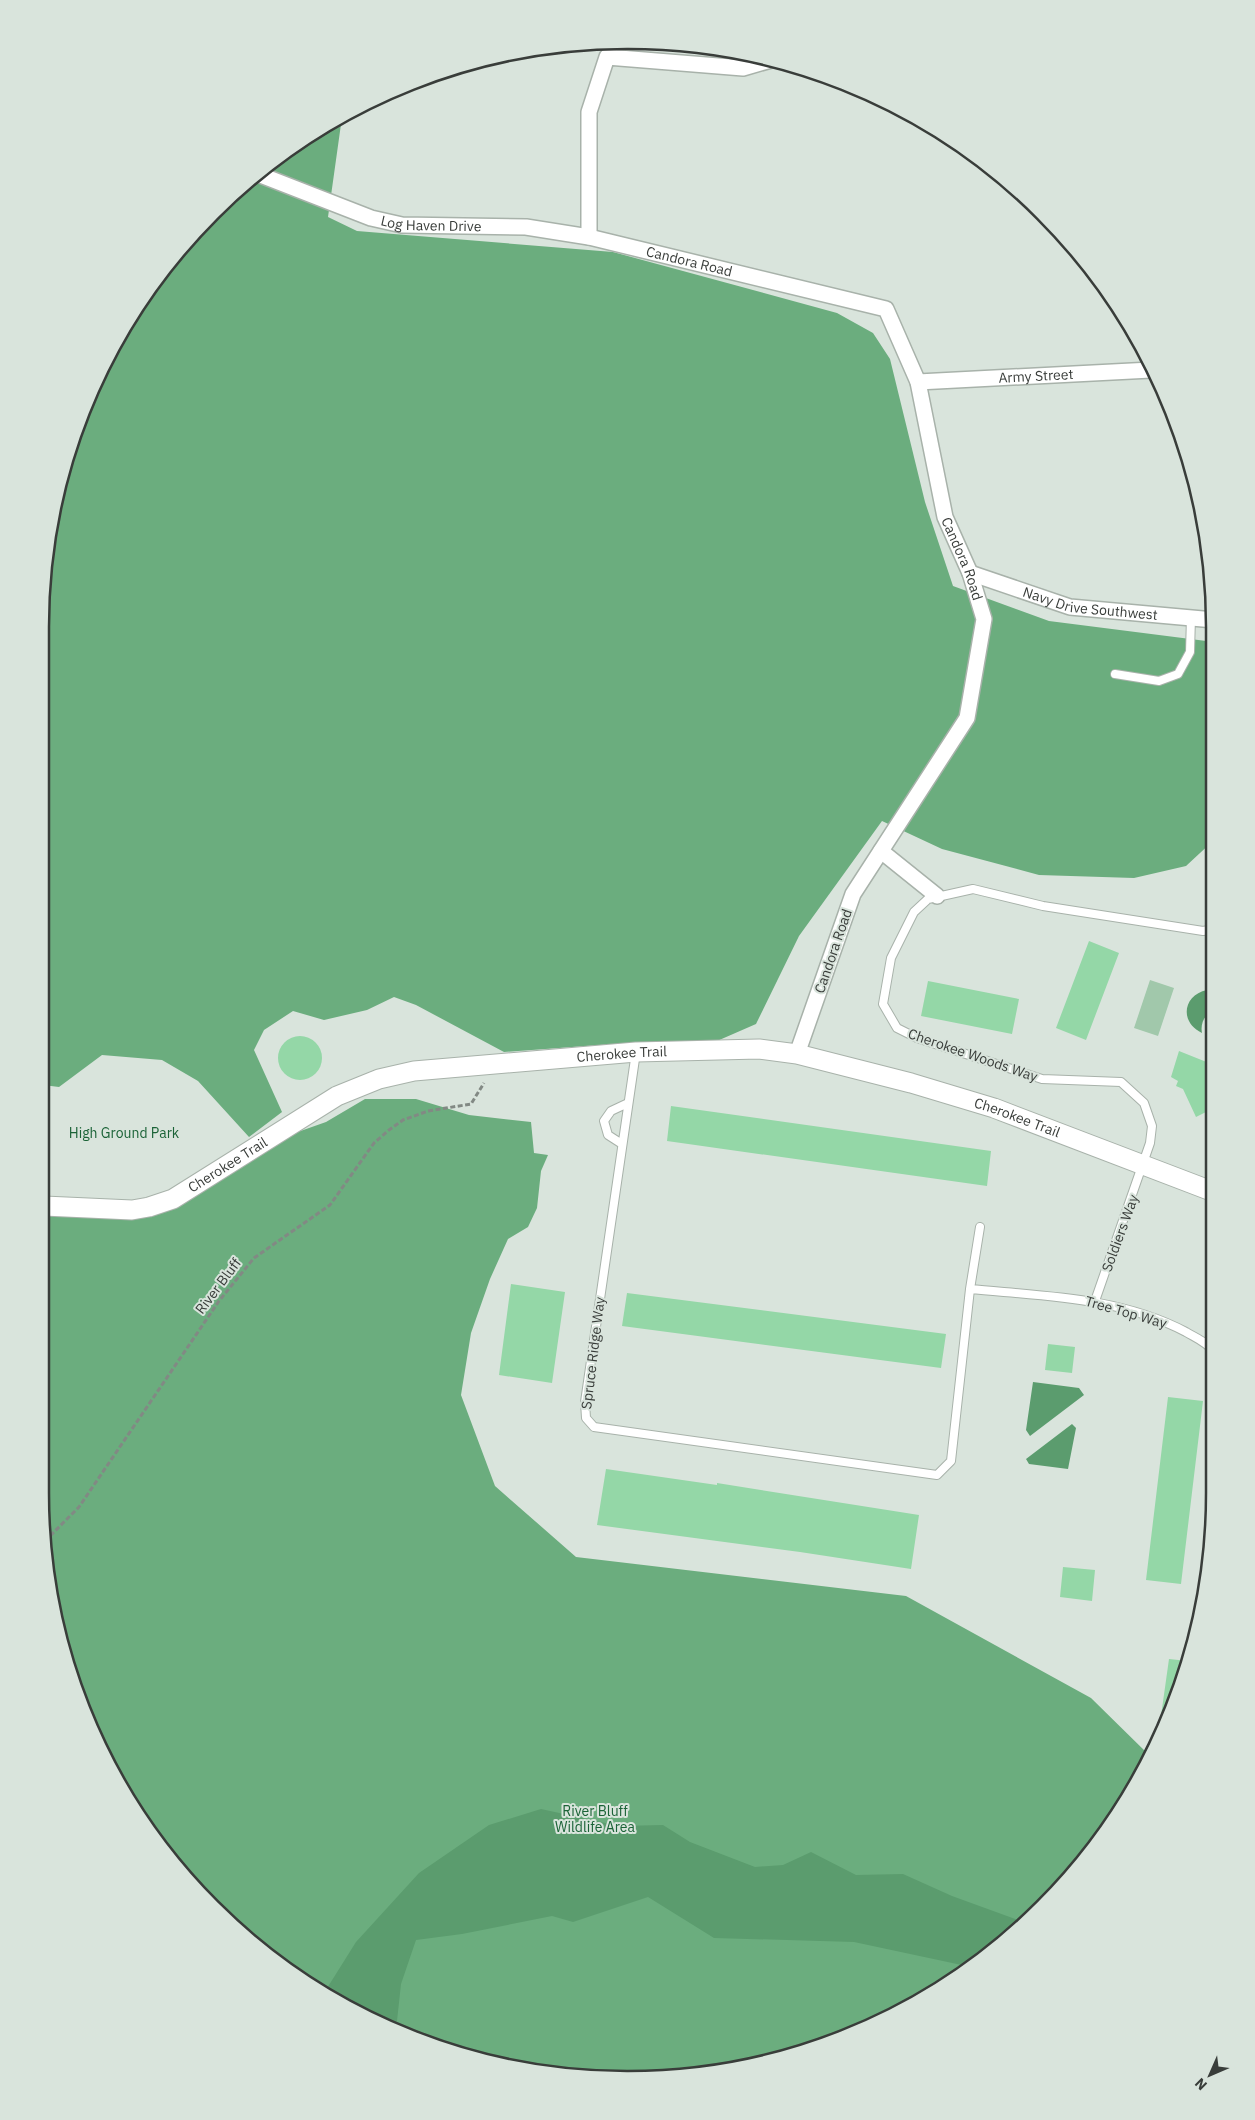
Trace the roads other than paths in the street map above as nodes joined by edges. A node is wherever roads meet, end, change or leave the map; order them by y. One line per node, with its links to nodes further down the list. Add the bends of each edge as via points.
1 (758, 64): 3 (street, via 743,68 607,57 589,112)
2 (265, 177): 3 (street, Log Haven Drive, via 371,218 402,225 526,226)
3 (589, 237): 4 (street, Log Haven Drive)
4 (612, 242): 6 (street, Candora Road, via 886,309)
5 (1146, 370): 6 (street, Army Street)
6 (918, 382): 7 (street, Candora Road, via 946,518)
7 (970, 573): 8 (street, Navy Drive Southwest, via 1070,607); 11 (street, Candora Road, via 984,619 967,718)
8 (1191, 617): 9 (street, Navy Drive Southwest); 10 (lane, via 1190,652 1178,674 1159,681)
9 (1206, 619)
10 (1115, 674)
11 (881, 851): 12 (street); 15 (street, Candora Road, via 852,894)
12 (937, 896): 13 (lane, Cherokee Woods Way, via 973,889 1043,906); 18 (lane, Cherokee Woods Way, via 928,899 914,912 891,958 883,1004 897,1028 917,1038 1042,1079 1120,1082 1144,1103 1152,1126)
13 (1206, 930)
14 (636, 1052): 15 (street, Cherokee Trail, via 759,1049); 16 (lane, Spruce Ridge Way); 20 (street, Cherokee Trail, via 414,1071 363,1084 337,1096 181,1194 149,1207 132,1210)
15 (797, 1054): 18 (street, Cherokee Trail, via 987,1106)
16 (628, 1103): 17 (lane, Spruce Ridge Way); 17 (lane, via 610,1111 604,1121 608,1135)
17 (622, 1144): 22 (lane, Spruce Ridge Way, via 585,1402 586,1418 594,1427 937,1476 951,1461)
18 (1144, 1165): 19 (street, Cherokee Trail); 23 (lane, Soldiers Way)
19 (1206, 1189)
20 (49, 1206)
21 (980, 1227): 22 (lane)
22 (970, 1289): 23 (lane, Tree Top Way)
23 (1095, 1301): 24 (lane, Tree Top Way, via 1168,1323)
24 (1206, 1343)

